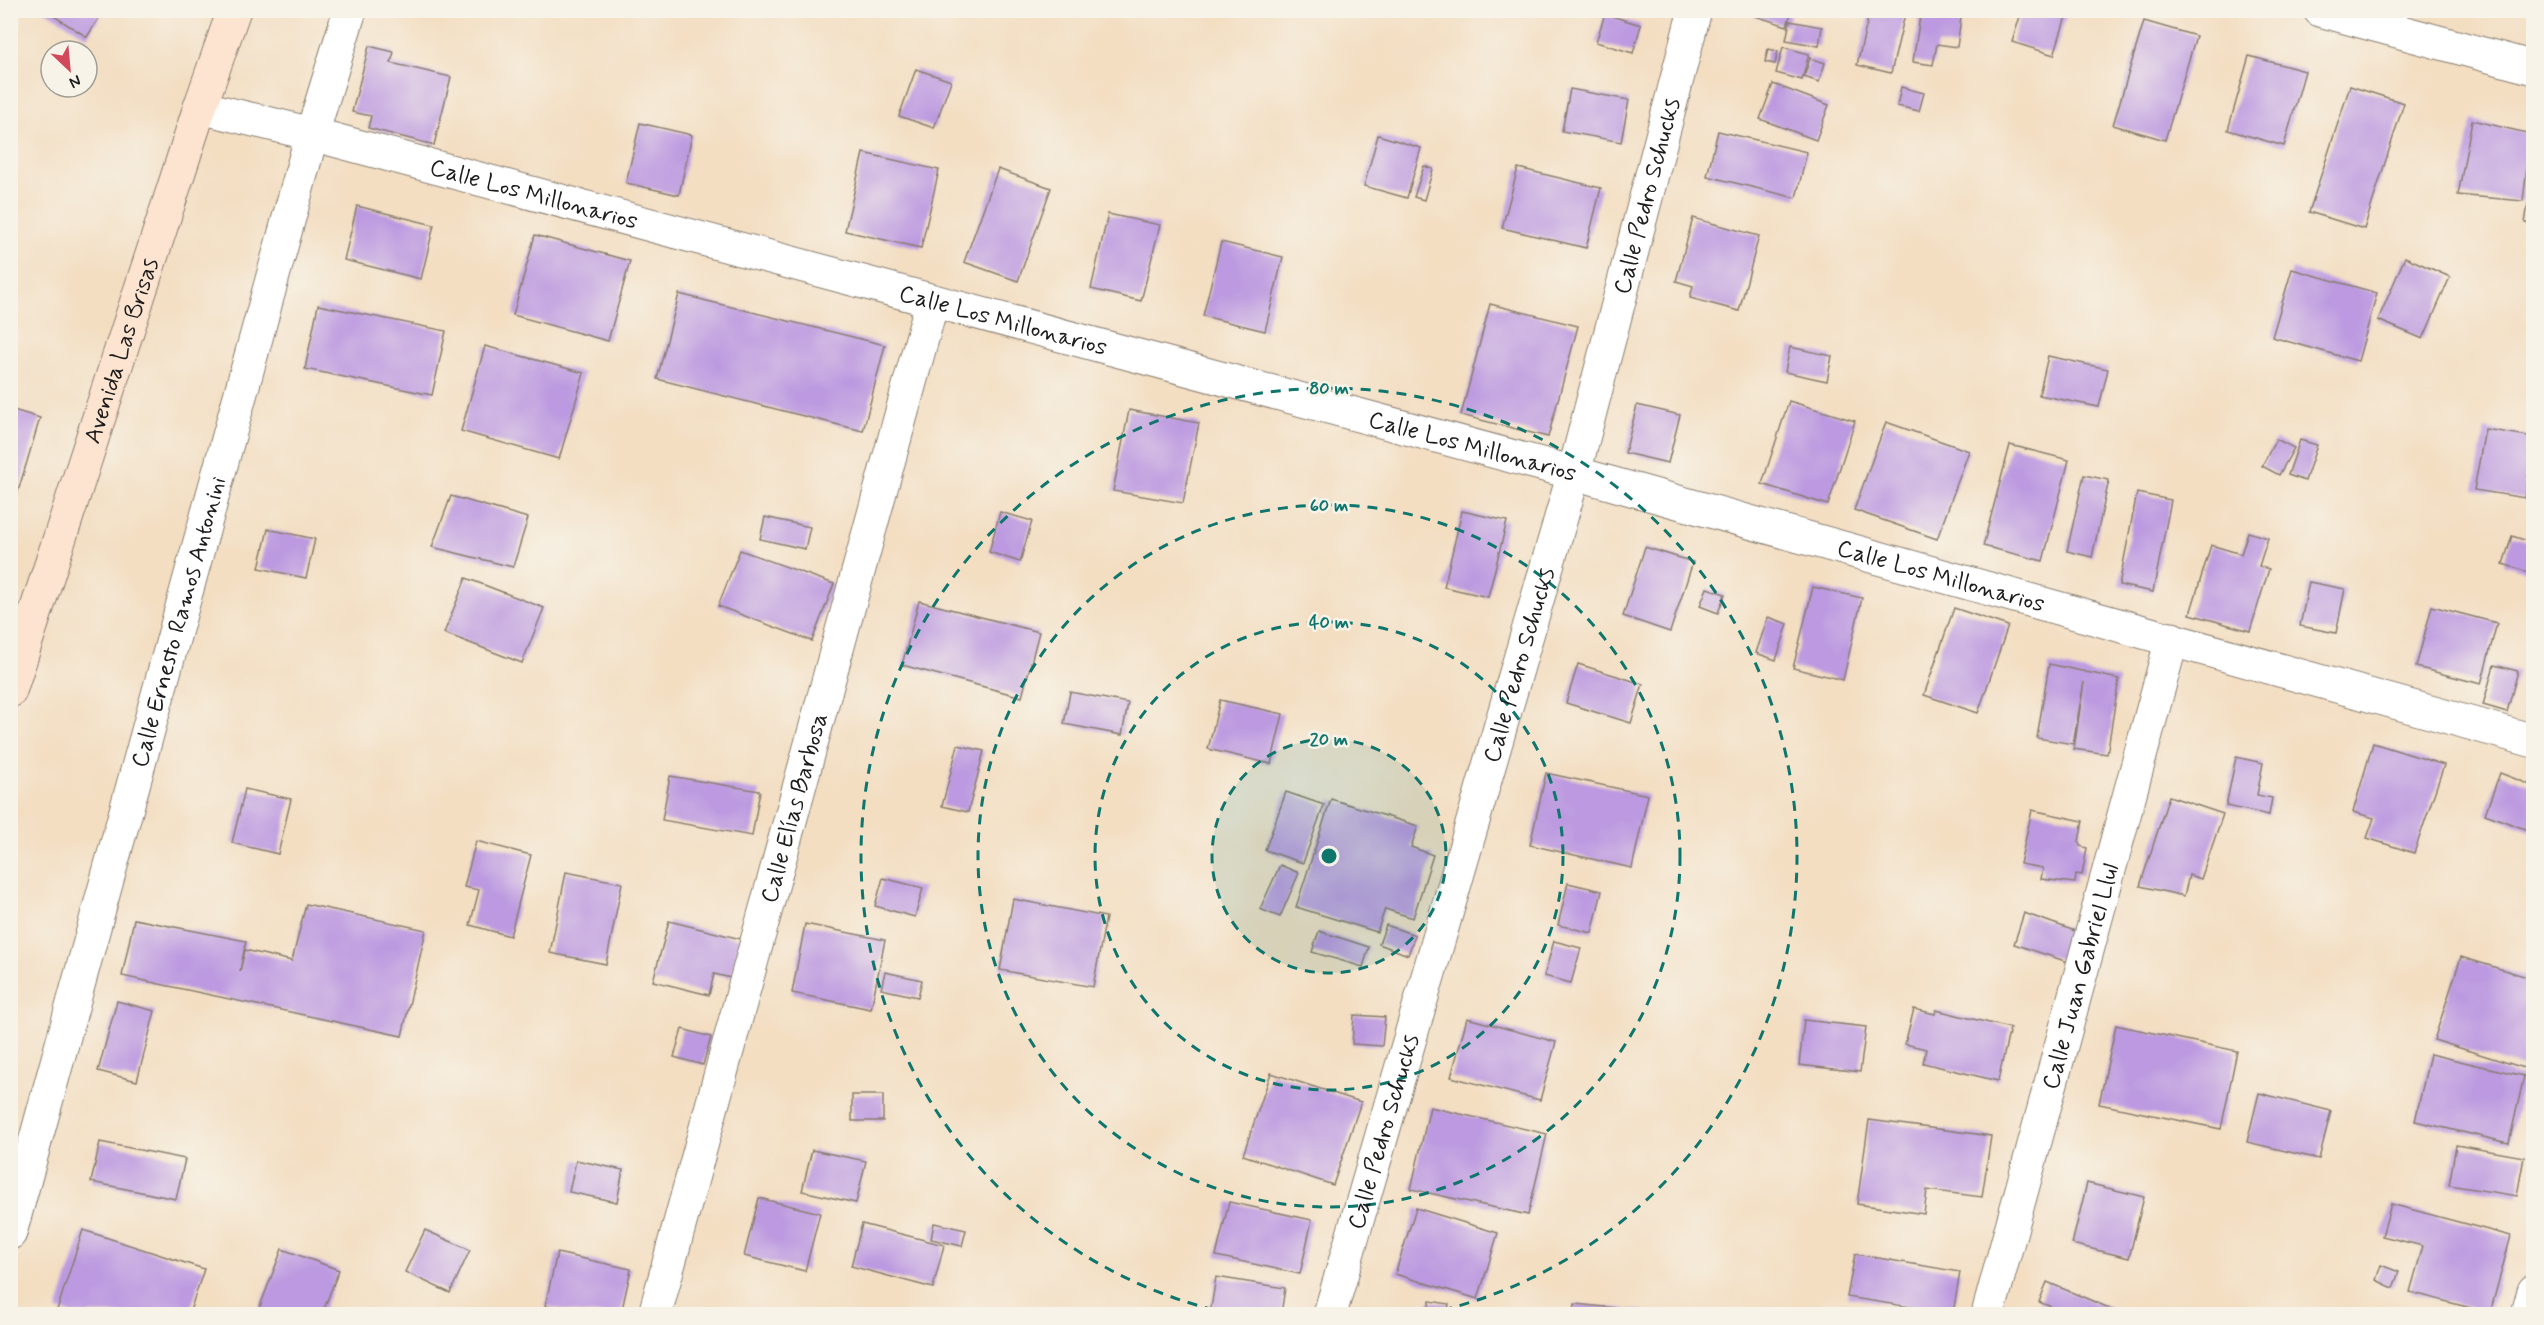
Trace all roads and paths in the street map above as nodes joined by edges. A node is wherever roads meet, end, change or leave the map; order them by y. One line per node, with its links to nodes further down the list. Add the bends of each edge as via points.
1 (234, 10): 6 (street, Avenida Las Brisas)
2 (350, 10): 7 (street, Calle Ernesto Ramos Antonini)
3 (1695, 10): 9 (street, Calle Pedro Schucks)
4 (2320, 10): 5 (street)
5 (2534, 68)
6 (200, 107): 7 (street, Calle Los Millonarios); 11 (street, Avenida Las Brisas)
7 (312, 134): 8 (street, Calle Los Millonarios); 13 (street, Calle Ernesto Ramos Antonini)
8 (932, 302): 9 (street, Calle Los Millonarios); 15 (street, Calle Elías Barbosa)
9 (1574, 473): 10 (street, Calle Los Millonarios); 16 (street, Calle Pedro Schucks)
10 (2172, 639): 12 (street, Calle Los Millonarios); 17 (street, Calle Juan Gabriel Llul)
11 (10, 691)
12 (2534, 741)
13 (10, 1233)
14 (2534, 1291): 18 (street)
15 (655, 1314)
16 (1330, 1314)
17 (1988, 1314)
18 (2528, 1314)

